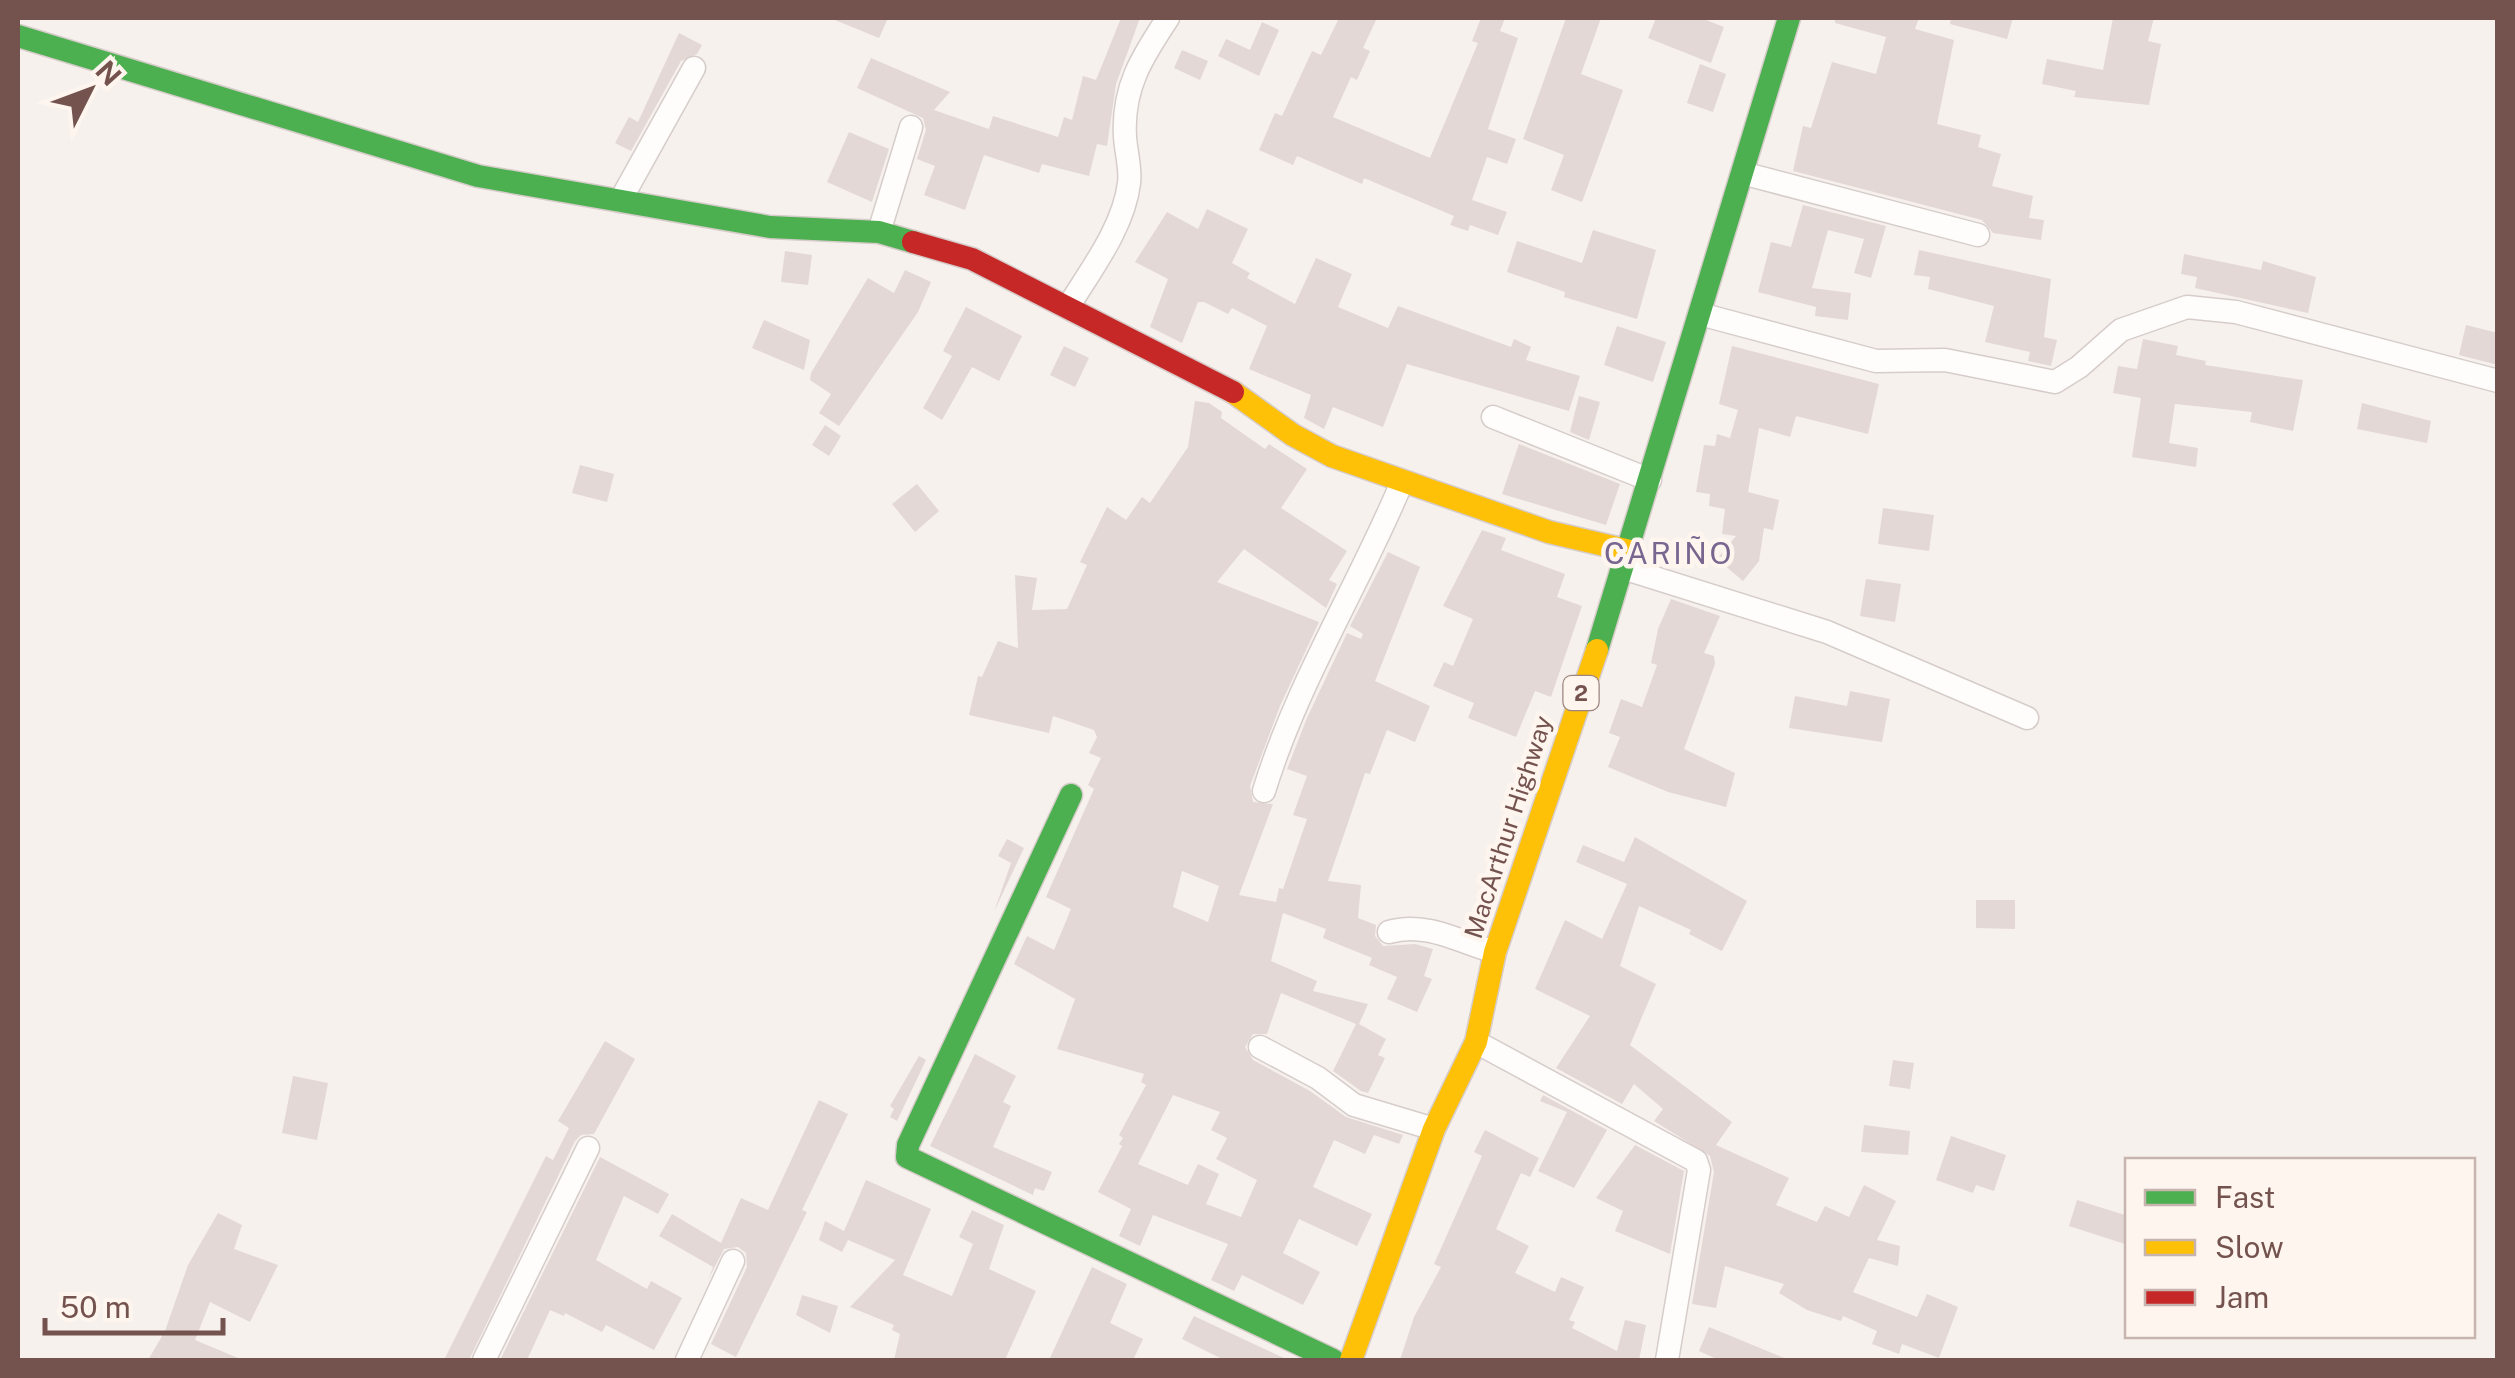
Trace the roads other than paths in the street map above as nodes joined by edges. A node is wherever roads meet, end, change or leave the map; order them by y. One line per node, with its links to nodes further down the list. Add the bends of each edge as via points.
1 (1168, 18): 10 (street, via 1128,88 1125,202)
2 (1789, 18): 6 (main road, MacArthur Highway / 2)
3 (18, 36): 7 (main road, via 478,176)
4 (694, 68): 7 (street)
5 (910, 126): 8 (street)
6 (1742, 173): 9 (street); 11 (main road, MacArthur Highway / 2)
7 (620, 201): 8 (main road, via 770,227)
8 (879, 232): 10 (main road, via 972,258)
9 (1978, 235)
10 (1068, 308): 15 (main road, via 1235,392 1332,456)
11 (1700, 314): 12 (street, via 1860,358 1945,360 2055,382 2121,330 2187,307 2236,312); 14 (main road, MacArthur Highway / 2)
12 (2498, 381)
13 (1494, 416): 14 (street)
14 (1650, 480): 16 (main road, MacArthur Highway / 2)
15 (1402, 482): 16 (main road); 18 (street, via 1370,560 1284,724)
16 (1626, 560): 17 (street, via 1827,632); 21 (main road, MacArthur Highway / 2)
17 (2027, 718)
18 (1264, 791)
19 (1071, 795): 29 (main road, via 907,1157)
20 (1389, 932): 21 (street, via 1426,928)
21 (1495, 952): 22 (main road, MacArthur Highway / 2)
22 (1476, 1042): 24 (main road, MacArthur Highway / 2); 31 (street, via 1696,1161)
23 (1260, 1047): 24 (street, via 1354,1105)
24 (1434, 1128): 30 (main road, MacArthur Highway / 2)
25 (588, 1148): 27 (street)
26 (734, 1261): 28 (street)
27 (484, 1360)
28 (688, 1360)
29 (1333, 1360)
30 (1351, 1360)
31 (1667, 1360)

